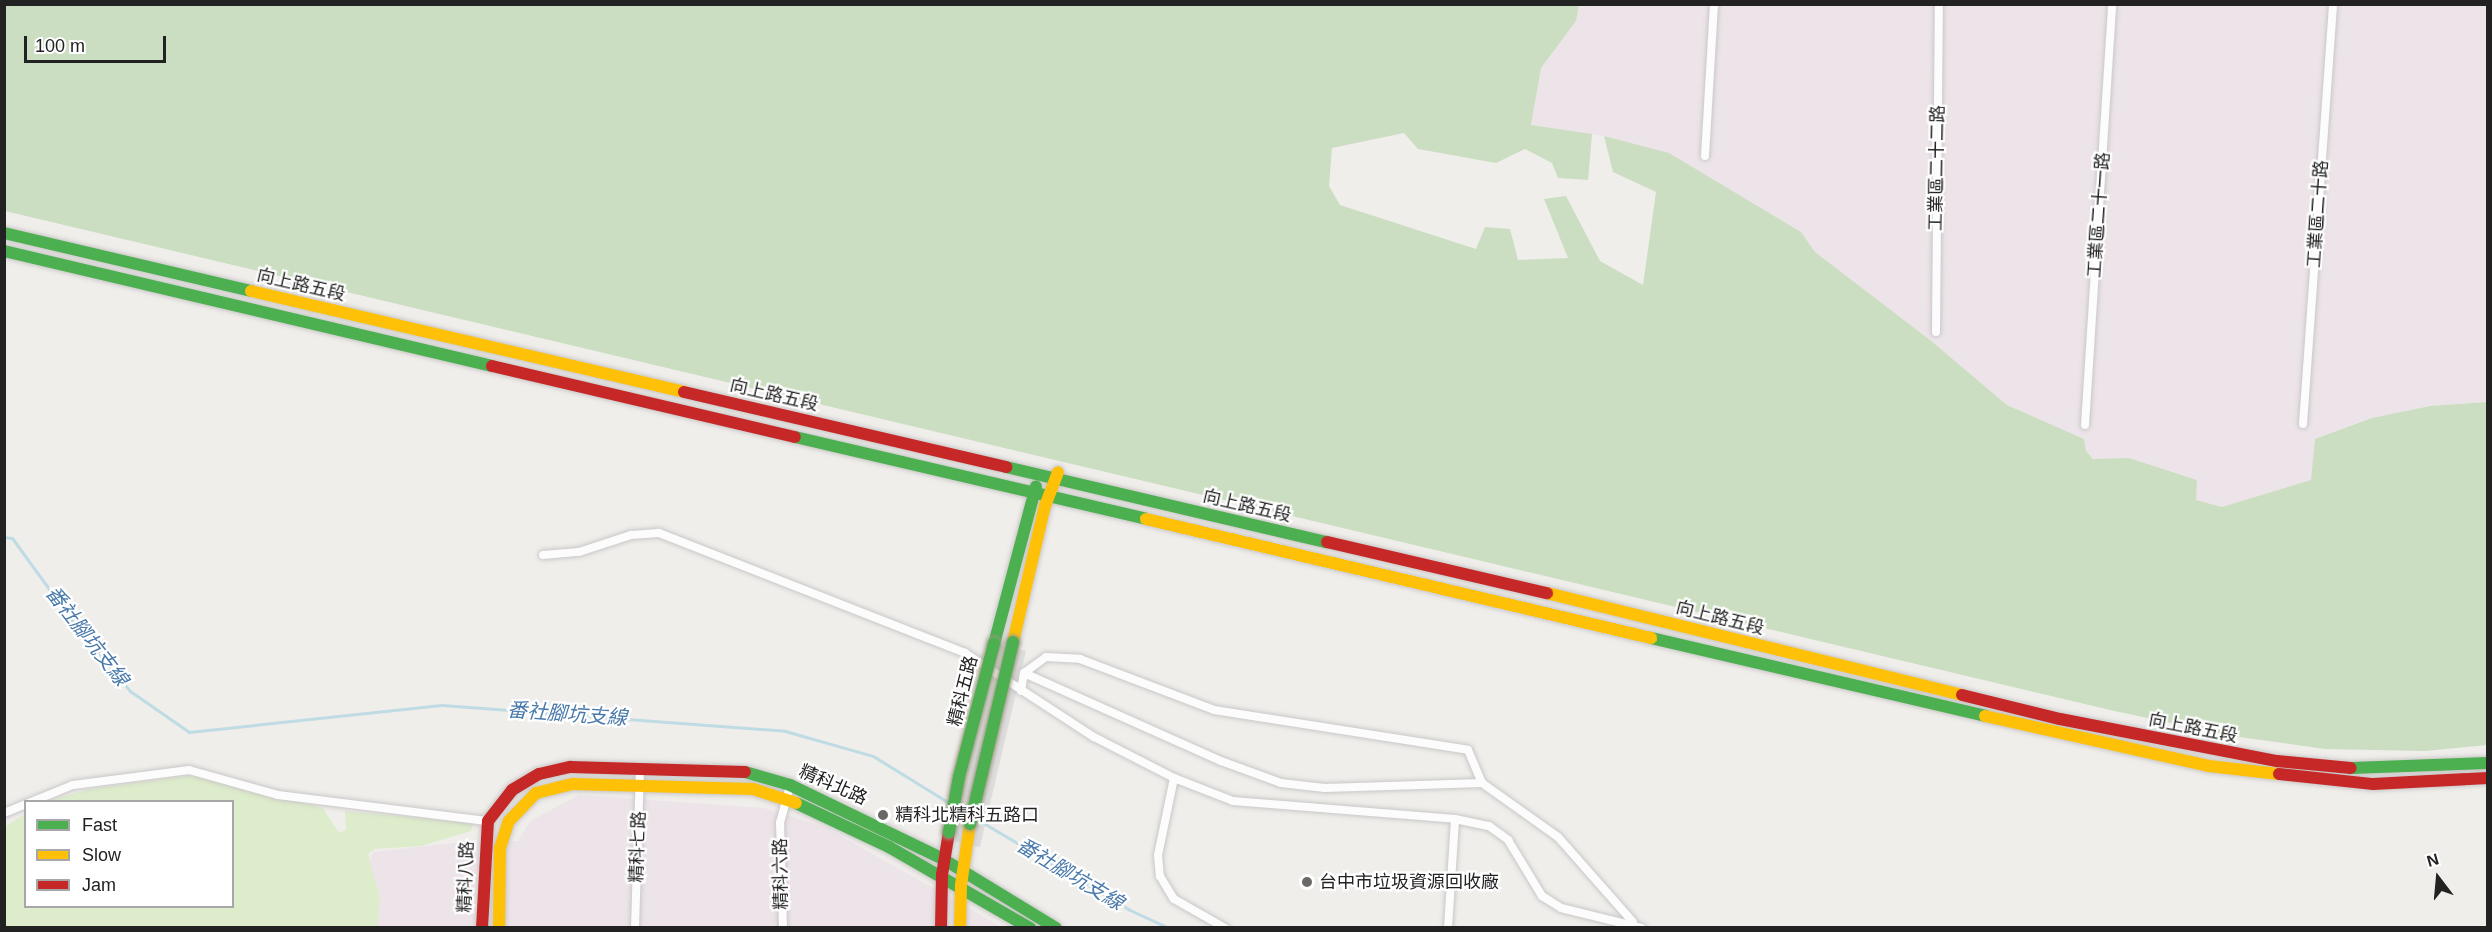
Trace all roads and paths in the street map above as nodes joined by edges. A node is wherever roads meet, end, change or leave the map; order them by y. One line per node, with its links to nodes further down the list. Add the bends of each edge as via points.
1 (1714, 4): 5 (street)
2 (1939, 4): 8 (street, 工業區二十二路)
3 (2112, 4): 10 (street, 工業區二十一路)
4 (2333, 4): 9 (street, 工業區二十路)
5 (1705, 156)
6 (4, 233): 11 (main road, 向上路五段)
7 (4, 251): 13 (main road, 向上路五段)
8 (1936, 332)
9 (2303, 424)
10 (2085, 425)
11 (1041, 472): 12 (main road, 向上路五段); 13 (main road, 精科五路)
12 (1057, 476): 14 (main road, 精科五路); 18 (main road, 向上路五段, via 2049,717 2220,752 2358,769)
13 (1034, 492): 14 (main road, 向上路五段); 31 (main road, 精科五路, bridge, via 959,777)
14 (1048, 496): 21 (main road, 向上路五段, via 2209,766 2373,784); 32 (main road, 精科五路, bridge, via 970,824)
15 (543, 555): 17 (street, via 579,552 631,535 659,533 952,646)
16 (1024, 673): 17 (street); 22 (street, via 1221,761 1281,783 1325,788); 22 (street, via 1046,657 1080,659 1214,710 1468,750)
17 (1022, 691): 20 (street, via 1094,737)
18 (2487, 763)
19 (640, 767): 23 (street, 精科七路); 24 (main road, 精科北路, via 751,772); 30 (main road, 精科八路, via 570,767 539,774 512,790)
20 (1174, 778): 29 (street, via 1233,801); 44 (street, via 1158,855 1160,876 1174,898)
21 (2487, 778)
22 (1482, 783): 35 (street, via 1558,837)
23 (640, 785): 26 (main road, 精科北路, via 753,789); 37 (main road, 精科八路, via 564,785 544,789 520,805 502,839); 38 (street, 精科七路)
24 (790, 785): 26 (street, 精科六路); 31 (main road, 精科北路)
25 (36, 800): 30 (street, via 73,785 189,770 278,795)
26 (788, 802): 33 (main road, 精科北路, via 813,809); 39 (street, 精科六路, via 780,823)
27 (24, 805): 28 (street)
28 (4, 813)
29 (1455, 819): 35 (street, via 1489,826 1508,840 1542,896 1561,908); 45 (street)
30 (488, 821): 36 (main road, 精科八路)
31 (944, 858): 32 (main road, 精科北路); 33 (main road, 精科五路)
32 (963, 869): 34 (main road, 精科五路); 43 (main road, 精科北路)
33 (942, 875): 34 (main road, 精科北路); 40 (main road, 精科五路)
34 (961, 885): 41 (main road, 精科五路); 42 (main road, 精科北路)
35 (1633, 922): 46 (street)
36 (482, 927)
37 (499, 927)
38 (635, 927)
39 (783, 927)
40 (941, 927)
41 (960, 927)
42 (1030, 927)
43 (1056, 927)
44 (1225, 927)
45 (1448, 927)
46 (1641, 927)

